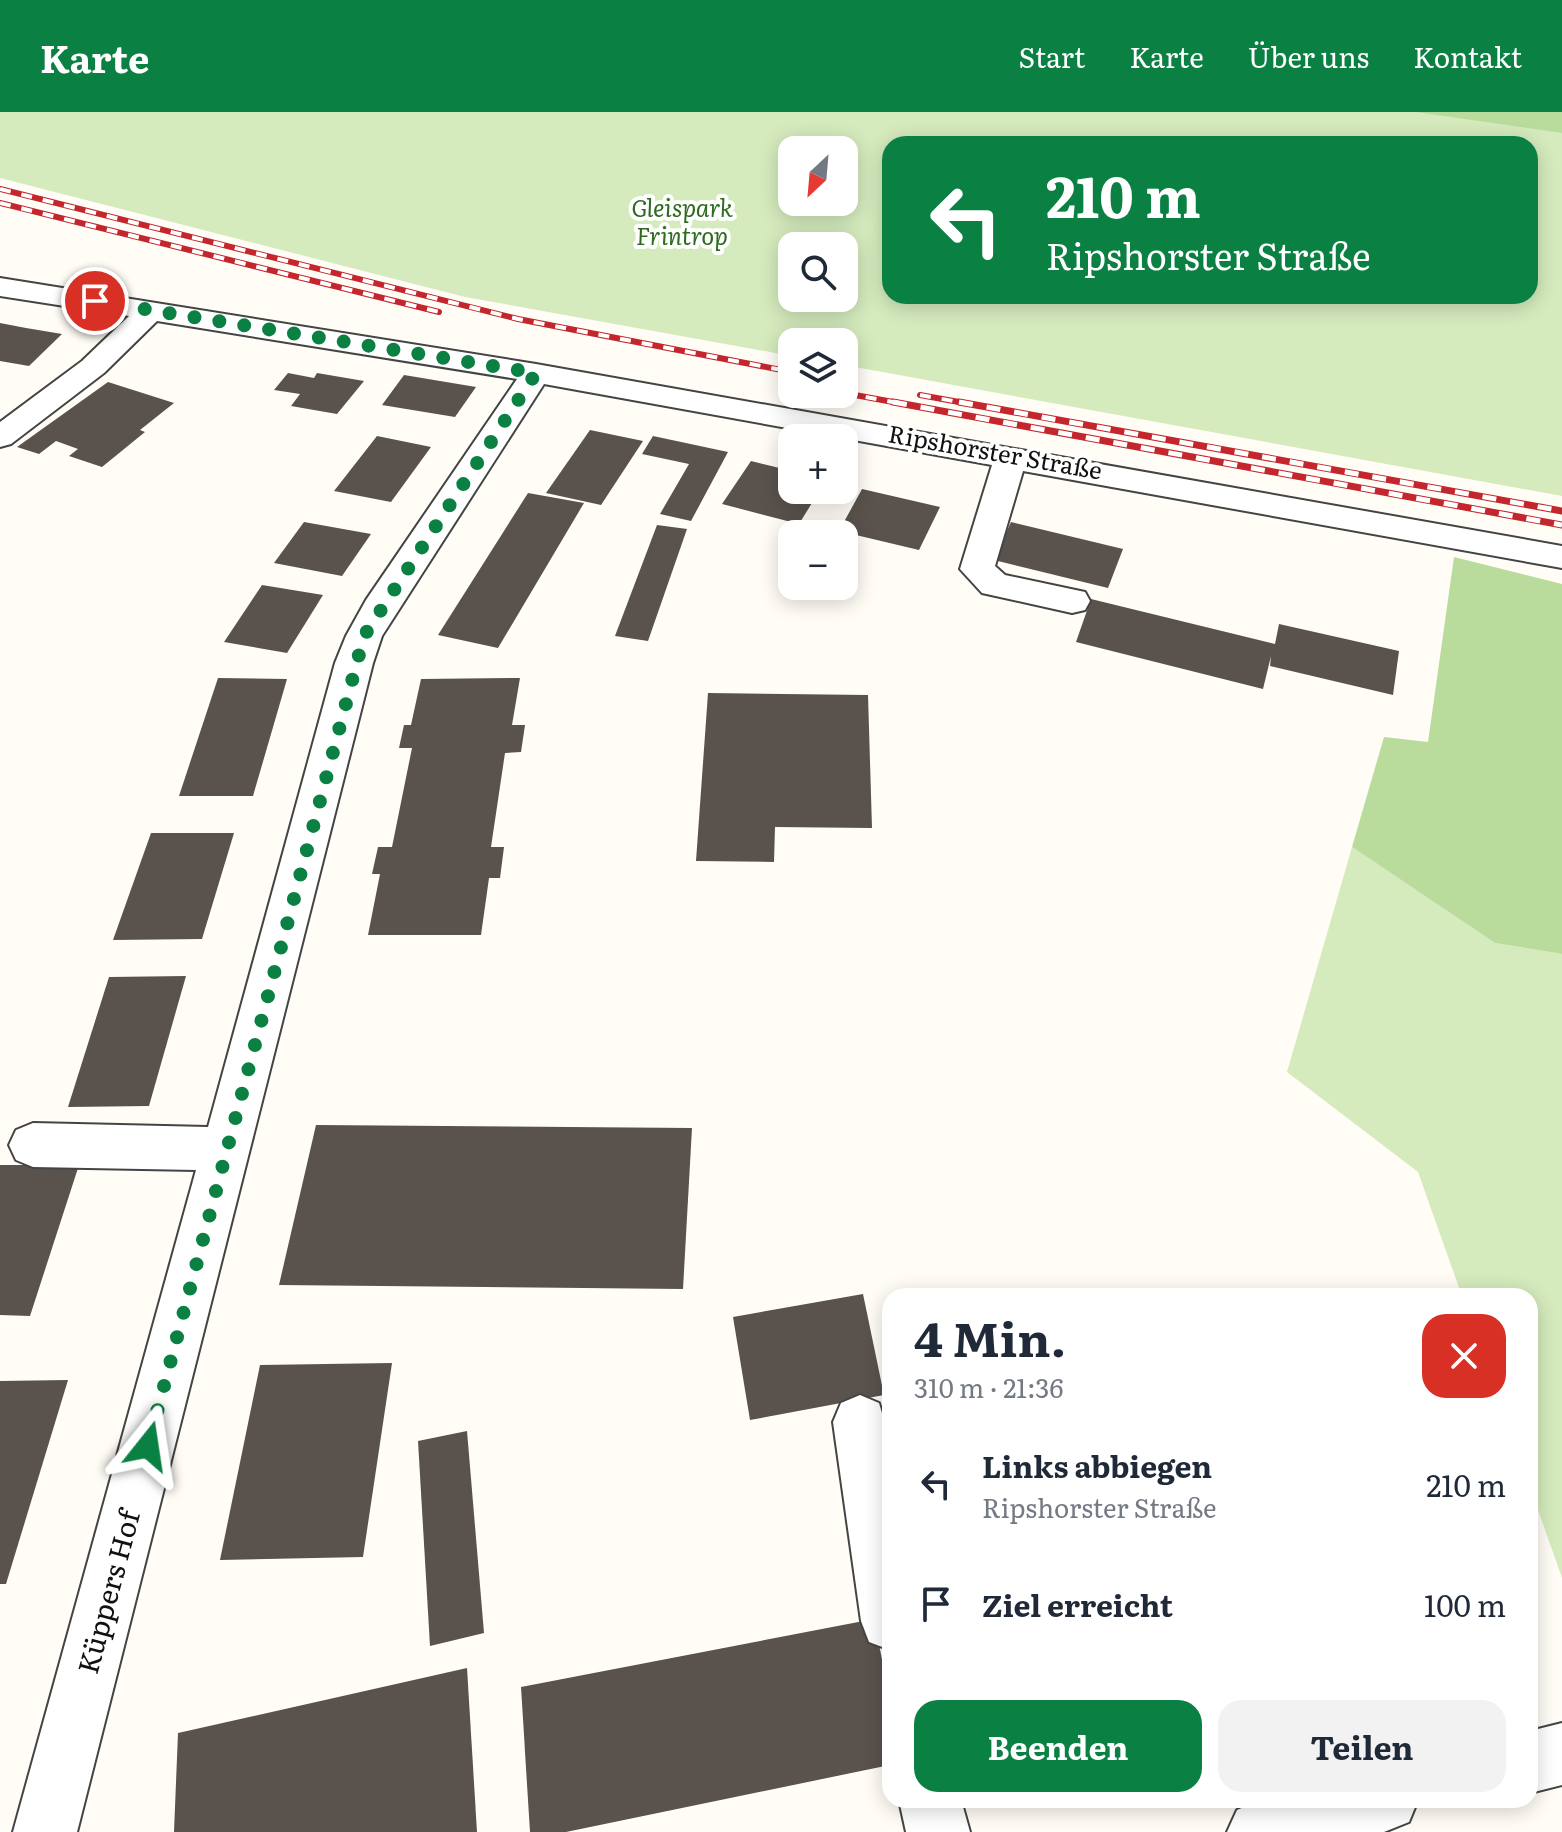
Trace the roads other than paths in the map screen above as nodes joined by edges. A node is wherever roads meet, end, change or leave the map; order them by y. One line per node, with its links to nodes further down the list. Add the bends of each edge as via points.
1 (3, 290): 2 (street, Ripshorster Straße)
2 (152, 310): 3 (street, Ripshorster Straße); 4 (street, via 93,367)
3 (536, 373): 5 (street, Ripshorster Straße); 9 (street, Küppers Hof, via 364,636)
4 (0, 437)
5 (1011, 456): 6 (street, Ripshorster Straße); 7 (street, via 977,569 994,585)
6 (1562, 557)
7 (1072, 601)
8 (33, 1145): 9 (street)
9 (227, 1149): 16 (street, Küppers Hof)
10 (860, 1422): 11 (street)
11 (882, 1568)
12 (1562, 1754): 13 (street)
13 (1538, 1760)
14 (932, 1808): 17 (street)
15 (1355, 1808): 18 (street)
16 (45, 1832)
17 (938, 1832)
18 (1259, 1832)

